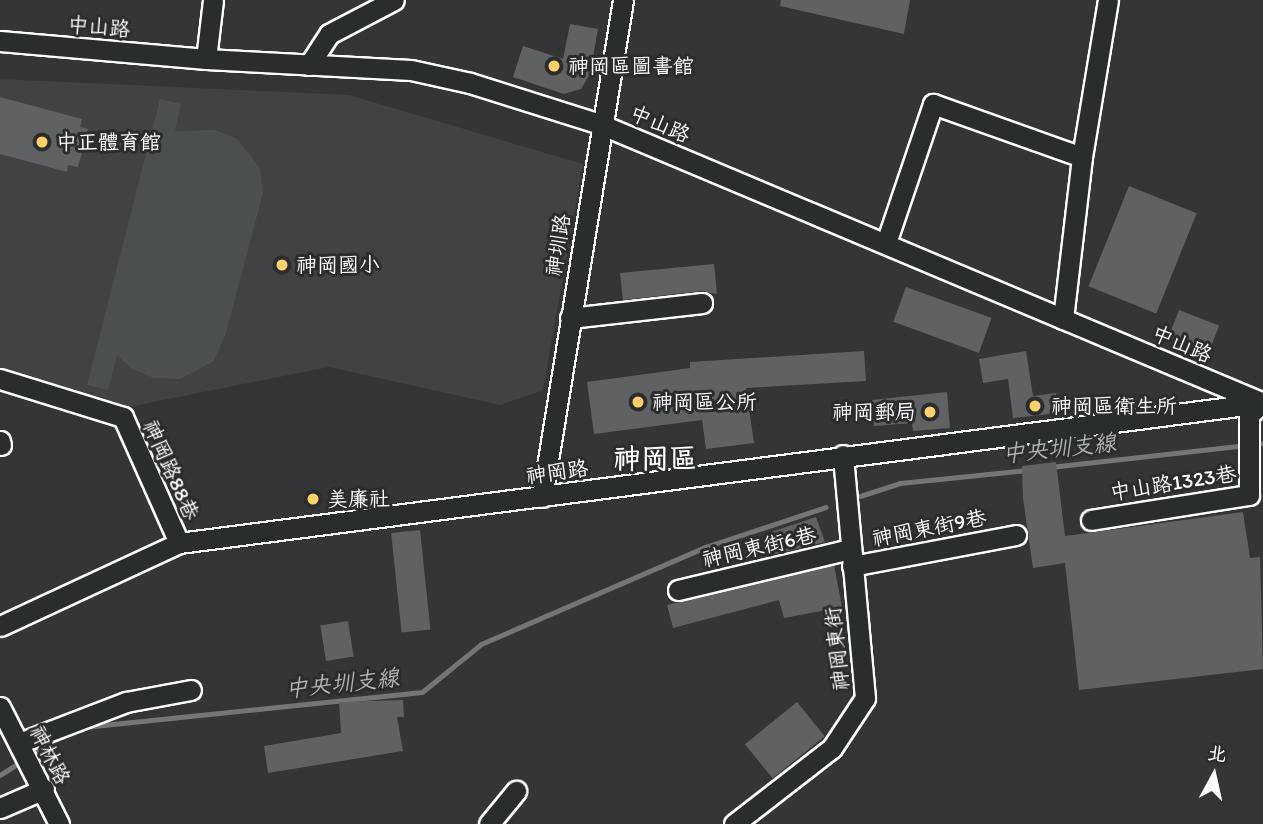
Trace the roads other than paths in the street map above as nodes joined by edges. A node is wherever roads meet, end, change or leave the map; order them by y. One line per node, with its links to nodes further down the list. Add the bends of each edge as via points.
1 (213, 0): 6 (street)
2 (394, 0): 7 (street, via 329,34)
3 (624, 0): 8 (street, 神圳路)
4 (1108, 0): 9 (street)
5 (0, 41): 6 (street, 中山路)
6 (206, 59): 7 (street, 中山路)
7 (309, 65): 8 (street, 中山路, via 411,70)
8 (600, 124): 10 (street, 中山路); 12 (street, 神圳路)
9 (1082, 157): 10 (street, via 933,104); 13 (street)
10 (886, 243): 13 (street, 中山路)
11 (702, 303): 12 (street)
12 (570, 318): 17 (street, 神圳路)
13 (1063, 319): 15 (street, 中山路)
14 (0, 379): 20 (street, 神岡路88巷, via 123,416)
15 (1263, 403): 16 (street, 神岡路); 18 (street, 中山路1323巷, via 1249,415 1249,495)
16 (843, 454): 17 (street, 神岡路); 21 (street, 神岡東街)
17 (542, 497): 20 (street, 神岡路)
18 (1091, 520)
19 (1016, 535): 21 (street, 神岡東街9巷)
20 (179, 543): 23 (street, 神岡路)
21 (851, 558): 22 (street, 神岡東街6巷); 32 (street, 神岡東街, via 865,698 832,748)
22 (678, 590)
23 (0, 626)
24 (191, 690): 26 (street, via 126,702)
25 (0, 707): 26 (street, 神林路)
26 (24, 753): 27 (street, 神林路)
27 (44, 789): 29 (street); 30 (street, 神林路)
28 (516, 791): 31 (street)
29 (0, 808)
30 (59, 824)
31 (489, 824)
32 (734, 824)

